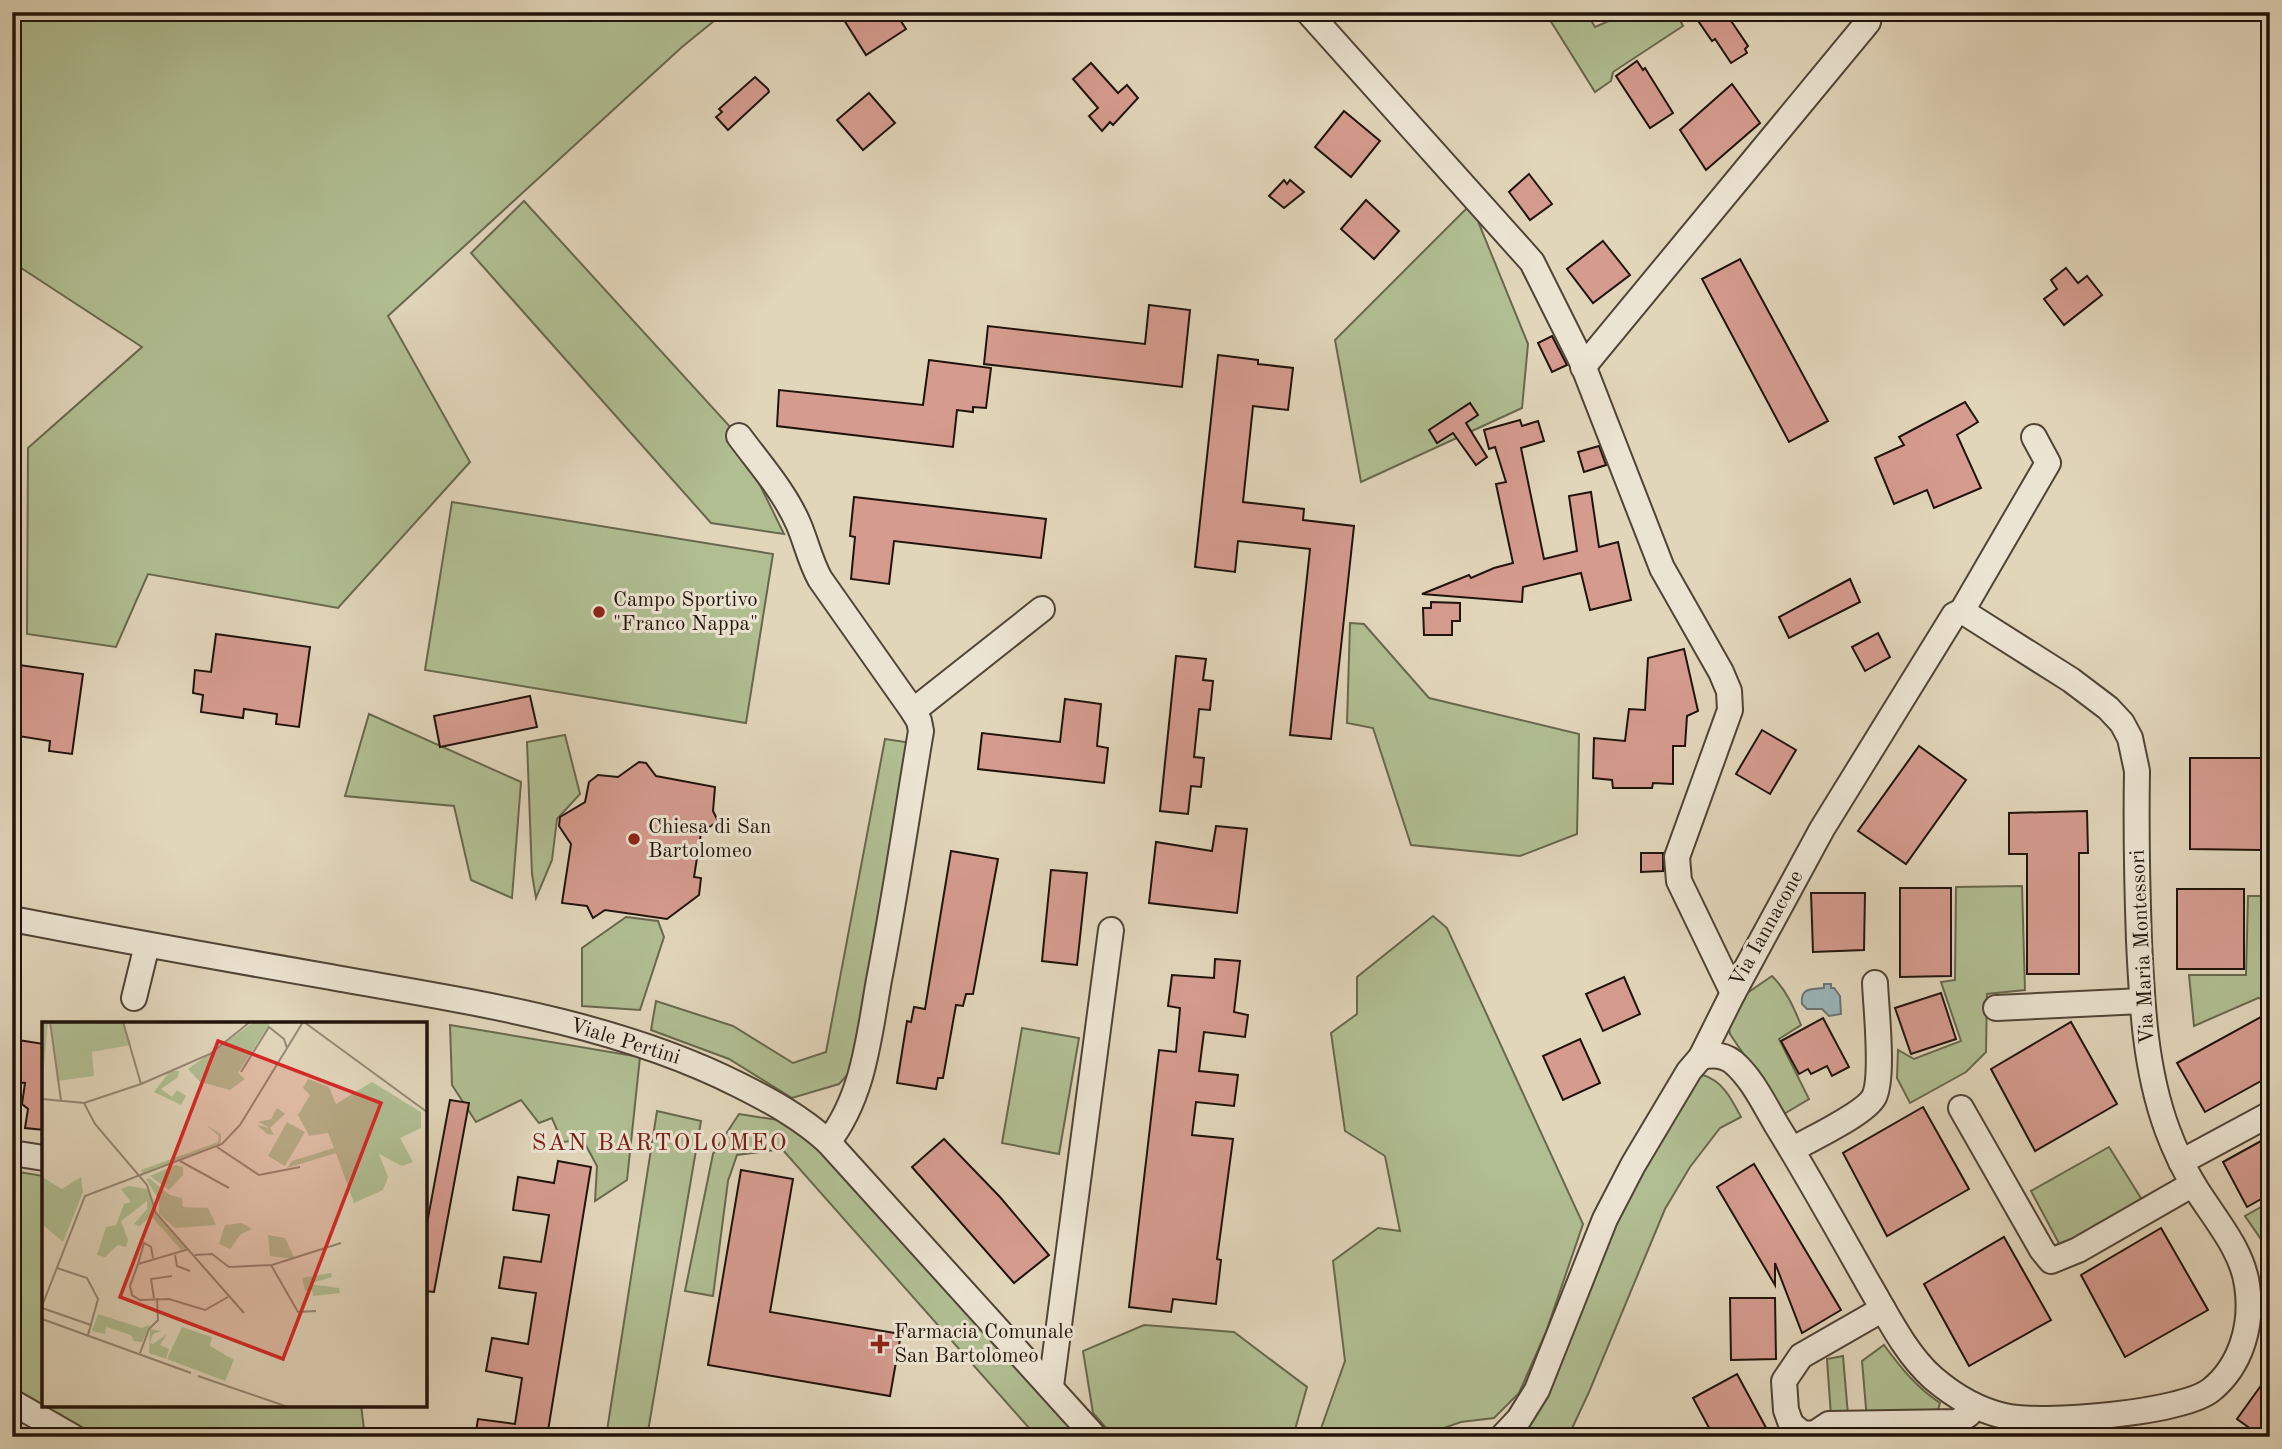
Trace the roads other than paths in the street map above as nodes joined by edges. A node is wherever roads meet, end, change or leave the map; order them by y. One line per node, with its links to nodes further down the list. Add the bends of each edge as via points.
1 (1308, 12): 3 (street, via 1532,262)
2 (1870, 12): 3 (street, via 1868,23)
3 (1583, 367): 13 (street, via 1662,568 1729,691 1730,710 1677,857 1679,881)
4 (739, 436): 8 (street, via 785,500 820,579)
5 (2034, 437): 7 (street, Via Iannacone, via 2048,463)
6 (1042, 609): 8 (street)
7 (1962, 611): 13 (street, Via Iannacone, via 1954,615 1822,829); 15 (street, Via Maria Montessori, via 2103,704 2130,738 2137,771)
8 (913, 711): 20 (street, via 921,731 863,1067 849,1110)
9 (12, 919): 11 (street, Viale Pertini)
10 (1111, 930): 27 (street)
11 (147, 945): 14 (street); 20 (street, Viale Pertini, via 586,1027 705,1068 788,1111)
12 (1875, 983): 21 (street, via 1878,1070 1874,1097 1860,1111)
13 (1733, 993): 17 (street, Via Iannacone)
14 (134, 998)
15 (2142, 1001): 16 (street); 24 (street, Via Maria Montessori, via 2154,1086)
16 (1996, 1008)
17 (1701, 1057): 21 (street, Via Maria Montessori, via 1718,1055 1733,1062); 32 (street, Via Iannacone, via 1633,1165 1605,1219 1537,1390)
18 (1961, 1108): 25 (street, via 2051,1261)
19 (2270, 1114): 24 (street)
20 (828, 1142): 27 (street, Viale Pertini)
21 (1792, 1150): 26 (street, Via Maria Montessori)
22 (12, 1153): 23 (street)
23 (42, 1158)
24 (2181, 1161): 25 (street, Via Maria Montessori)
25 (2193, 1184): 29 (street, Via Maria Montessori, via 2237,1255 2247,1284 2248,1324 2243,1344 2235,1363 2216,1385 2198,1398 2171,1407 2121,1413 2023,1419)
26 (1883, 1309): 29 (street, Via Maria Montessori, via 1918,1363); 29 (street, via 1801,1356 1784,1381 1791,1424 1802,1433 1814,1434 1829,1424 1957,1422)
27 (1051, 1387): 31 (street, Viale Pertini)
28 (12, 1402): 30 (street)
29 (1973, 1405)
30 (73, 1437)
31 (1095, 1437)
32 (1502, 1437)

